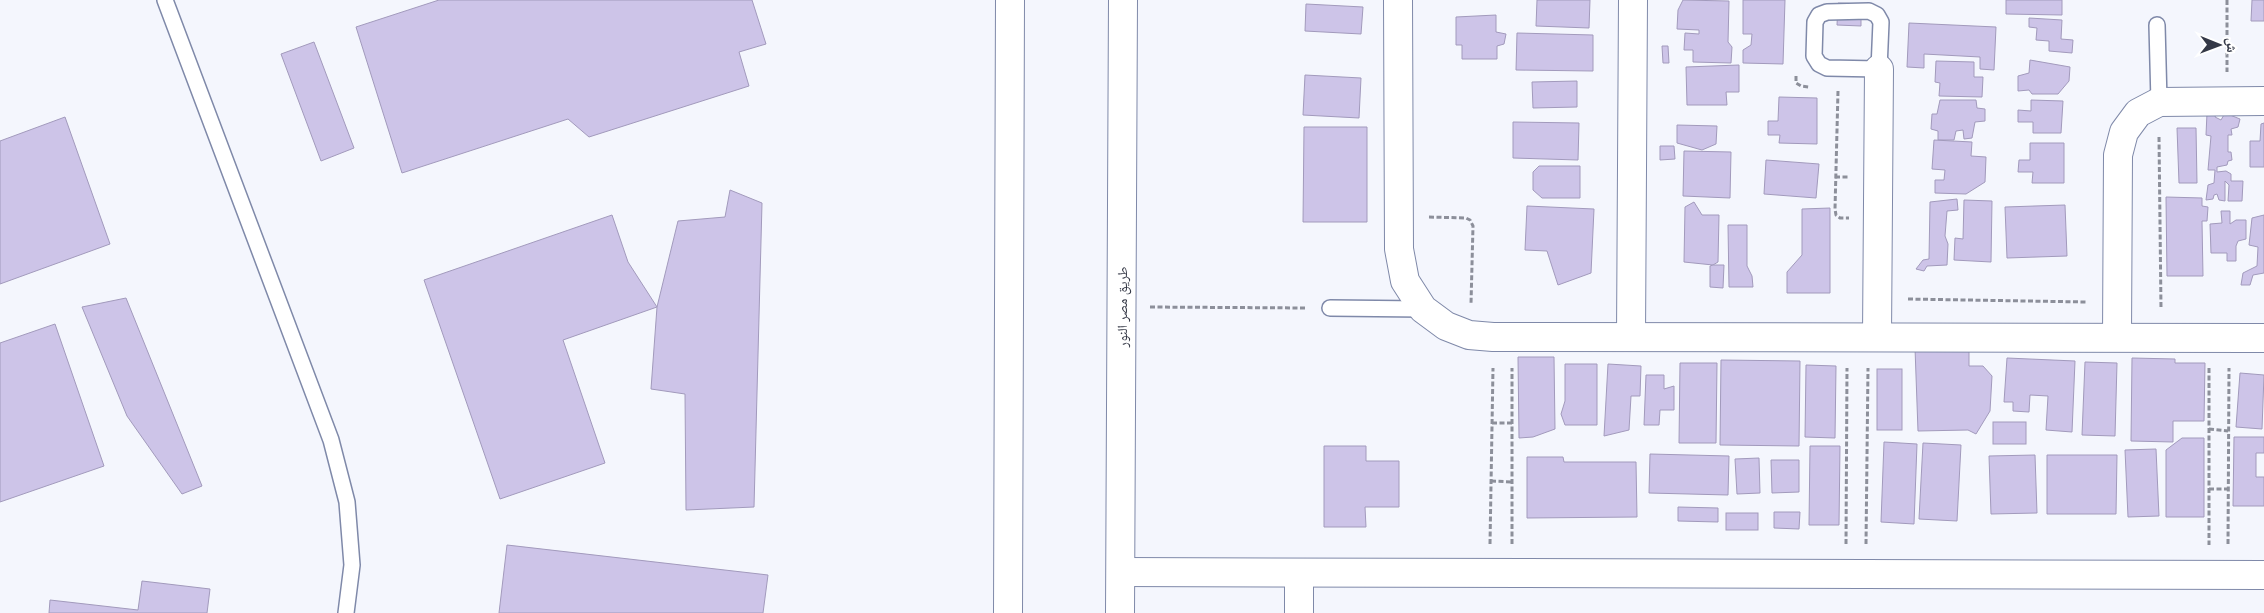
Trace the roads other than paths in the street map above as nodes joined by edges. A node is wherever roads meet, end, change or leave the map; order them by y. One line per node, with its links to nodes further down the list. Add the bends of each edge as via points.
1 (165, 0): 19 (lane, via 331,440 347,511 352,565)
2 (1010, 0): 20 (street)
3 (1123, 0): 16 (street, طريق مصر النور)
4 (1398, 0): 11 (street, via 1399,249 1405,281)
5 (1634, 0): 12 (street)
6 (2157, 25): 9 (lane)
7 (1880, 69): 7 (lane, via 1881,22 1877,15 1869,11 1819,15 1815,22 1814,56 1819,64 1828,68); 13 (street, via 1878,298)
8 (2264, 101): 9 (street)
9 (2159, 102): 14 (street, via 2138,113 2124,132 2118,155)
10 (1330, 308): 11 (lane)
11 (1423, 309): 12 (street, via 1446,326 1492,336)
12 (1631, 337): 13 (street)
13 (1865, 337): 14 (street)
14 (2117, 338): 15 (street)
15 (2264, 338)
16 (1121, 572): 17 (street); 21 (street, طريق مصر النور)
17 (1298, 574): 18 (street); 22 (street)
18 (2264, 575)
19 (346, 613)
20 (1008, 613)
21 (1120, 613)
22 (1299, 613)

